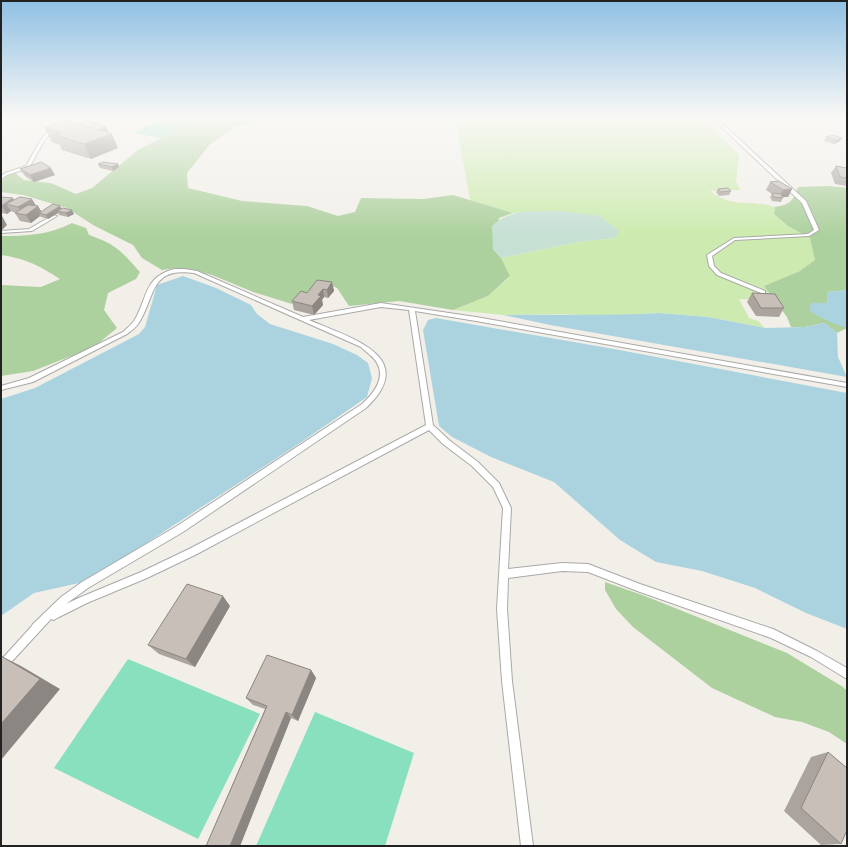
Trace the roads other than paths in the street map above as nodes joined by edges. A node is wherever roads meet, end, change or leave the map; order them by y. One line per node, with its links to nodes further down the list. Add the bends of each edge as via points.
1 (34, 157): 3 (lane, via 28,167)
2 (756, 157): 6 (lane, via 804,202 817,230 808,235 734,239 710,255 710,262 719,274)
3 (1, 178)
4 (55, 216): 5 (lane, via 30,230)
5 (1, 232)
6 (763, 292)
7 (412, 309): 8 (lane, via 381,305); 9 (lane, via 476,318); 11 (lane)
8 (303, 319): 10 (lane, via 196,272 176,271 156,279 138,319 124,333 31,380); 13 (lane, via 363,346 381,364 383,377 378,393 364,406 180,529 85,585 64,600)
9 (847, 385)
10 (1, 388)
11 (430, 426): 12 (lane, via 496,485 507,508); 13 (lane, via 192,552 61,611)
12 (505, 574): 15 (lane, via 562,567 588,568 773,634); 16 (lane, via 502,609 507,681)
13 (36, 627): 14 (lane)
14 (1, 667)
15 (847, 674)
16 (528, 846)

